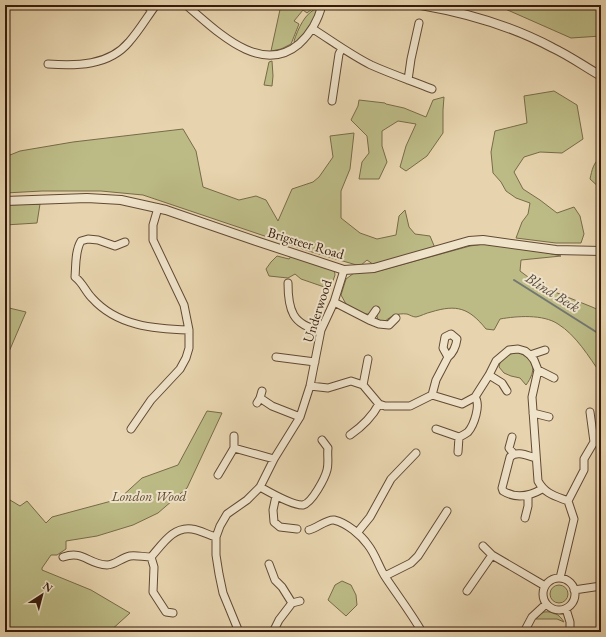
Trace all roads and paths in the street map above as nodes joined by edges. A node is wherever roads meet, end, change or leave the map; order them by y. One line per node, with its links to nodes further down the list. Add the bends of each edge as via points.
1 (146, 5): 5 (street)
2 (186, 5): 7 (street, via 233,42 260,54 275,55 286,52 299,44)
3 (322, 5): 7 (street)
4 (421, 5): 10 (street, via 503,25 553,48)
5 (154, 8): 9 (street, via 128,44 113,55 83,65)
6 (419, 22): 11 (street)
7 (313, 29): 8 (street)
8 (342, 48): 11 (street, via 370,64); 13 (street)
9 (48, 64)
10 (601, 76)
11 (408, 80): 12 (street)
12 (432, 89)
13 (332, 101)
14 (5, 201): 15 (street, Brigsteer Road, via 101,198)
15 (158, 208): 18 (street, Brigsteer Road); 24 (street, via 153,225 153,240 184,304)
16 (125, 242): 24 (street, via 115,246 98,240 81,241 75,277 80,280 91,298 109,314 131,323)
17 (601, 252): 18 (street, Brigsteer Road, via 556,250 483,240 469,241 374,268)
18 (344, 270): 20 (street, Underwood)
19 (288, 283): 25 (street, via 291,312 301,324)
20 (334, 302): 23 (street); 25 (street, Underwood)
21 (376, 310): 23 (street)
22 (396, 318): 23 (street, via 389,325)
23 (369, 320)
24 (189, 330): 47 (street, via 186,358)
25 (321, 330): 31 (street, Underwood)
26 (545, 350): 27 (street)
27 (530, 355): 32 (street); 33 (street, via 518,349 509,350 496,361)
28 (276, 356): 31 (street, Underwood)
29 (448, 357): 38 (street, via 436,380)
30 (368, 359): 35 (street)
31 (315, 362): 36 (street, Underwood)
32 (538, 370): 34 (street); 43 (street, via 532,398)
33 (489, 375): 37 (street, via 502,383); 40 (street)
34 (554, 378)
35 (363, 385): 36 (street, via 351,381 328,388); 41 (street)
36 (310, 386): 44 (street, Underwood)
37 (507, 391)
38 (432, 395): 40 (street, via 462,404); 41 (street, via 410,406)
39 (259, 397): 44 (street, via 272,406)
40 (475, 397): 51 (street, via 477,402 473,422 467,433)
41 (379, 404): 48 (street, via 363,426)
42 (590, 412): 53 (street)
43 (533, 413): 45 (street); 58 (street)
44 (300, 417): 59 (street, Underwood)
45 (549, 417)
46 (436, 428): 51 (street)
47 (131, 429)
48 (350, 435)
49 (234, 436): 54 (street)
50 (512, 436): 57 (street, via 509,448)
51 (459, 437): 56 (street)
52 (322, 440): 63 (street, via 328,448 326,471 318,489 308,502 303,505)
53 (598, 443): 65 (street, via 584,459 584,470)
54 (234, 448): 59 (street); 60 (street)
55 (416, 452): 70 (street, via 391,479 370,517)
56 (458, 452)
57 (513, 453): 58 (street); 64 (street, via 503,491 512,496)
58 (536, 458): 62 (street, via 538,481)
59 (274, 459): 61 (street, Underwood)
60 (218, 476)
61 (260, 487): 63 (street); 71 (street, Underwood, via 256,493 227,514)
62 (542, 489): 64 (street); 65 (street)
63 (276, 496): 68 (street, via 274,522 280,527)
64 (528, 496): 67 (street)
65 (568, 501): 78 (street, via 574,519)
66 (447, 511): 77 (street, via 418,556 411,563)
67 (525, 518)
68 (297, 529)
69 (309, 530): 70 (street, via 327,520 333,520)
70 (357, 533): 77 (street, via 368,545)
71 (216, 537): 75 (street, via 192,529 181,529 172,534); 88 (street, via 220,581)
72 (483, 546): 73 (street)
73 (492, 555): 79 (street); 82 (street)
74 (62, 557): 75 (street, via 84,556 97,564 109,565 131,556)
75 (151, 557): 87 (street, via 154,567 153,592 166,612)
76 (269, 564): 84 (street, via 275,580 282,586)
77 (385, 576): 90 (street)
78 (560, 578): 79 (street, via 551,580); 81 (street, via 569,582)
79 (545, 586): 85 (street, via 542,596)
80 (601, 586): 81 (street)
81 (574, 590): 86 (street, via 574,600)
82 (467, 591)
83 (300, 601): 84 (street)
84 (292, 603): 89 (street)
85 (546, 604): 86 (street, via 554,610); 91 (street, via 532,617)
86 (566, 609): 92 (street)
87 (173, 613)
88 (239, 632)
89 (273, 632)
90 (422, 632)
91 (524, 632)
92 (570, 632)

